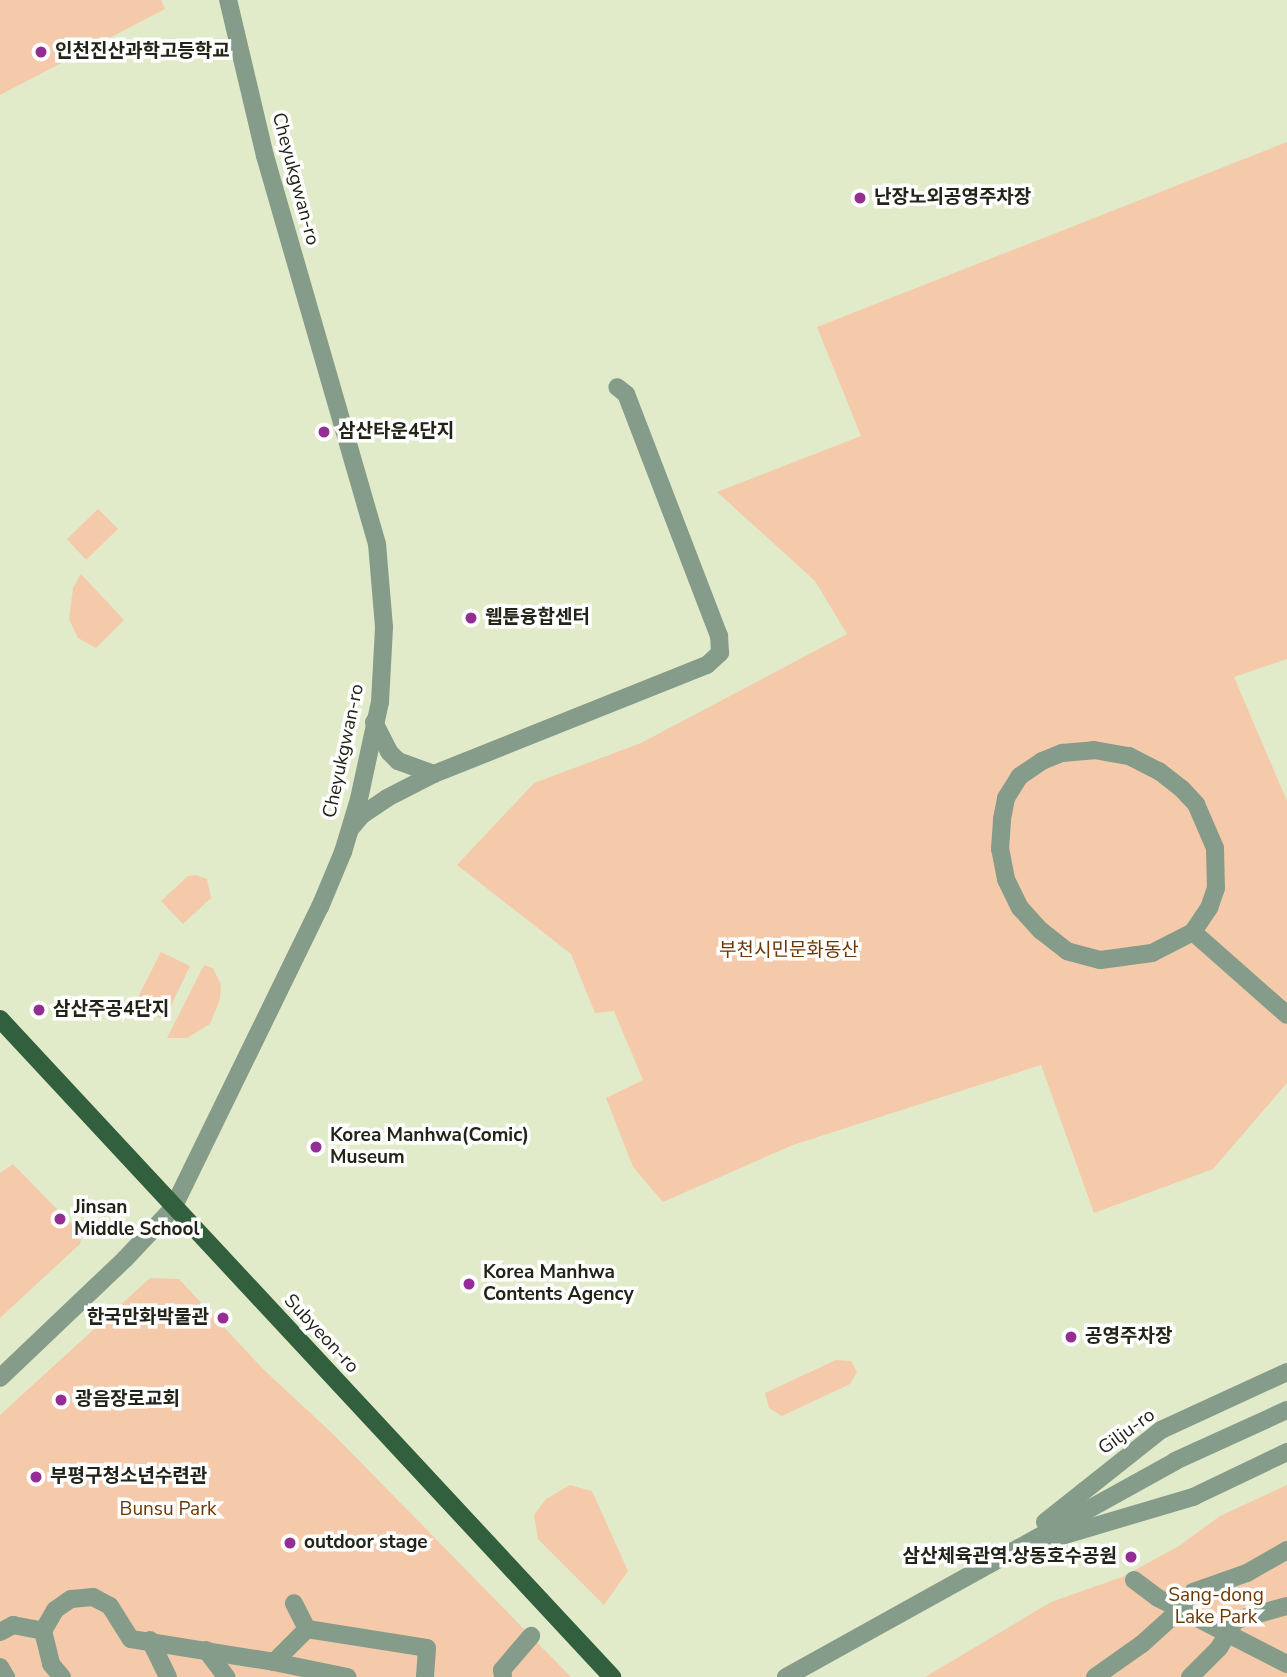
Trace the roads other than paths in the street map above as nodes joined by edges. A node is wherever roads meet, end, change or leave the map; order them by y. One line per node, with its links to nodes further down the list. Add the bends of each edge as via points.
1 (228, 0): 3 (street, Cheyukgwan-ro, via 265,156 377,544 384,626 380,702)
2 (617, 387): 4 (street, via 626,394 719,636 720,653 706,665)
3 (374, 722): 4 (street, via 398,761); 5 (street, Cheyukgwan-ro)
4 (434, 774): 5 (street, via 362,815)
5 (349, 830): 9 (street, Cheyukgwan-ro, via 320,907)
6 (1193, 932): 6 (street, via 1209,908 1218,869 1208,825 1182,789 1129,756 1094,750 1062,753 1020,776 1006,798 1000,849 1006,879 1020,908 1041,931 1068,951 1100,960 1152,953); 7 (street)
7 (1287, 1015)
8 (0, 1019): 9 (main road, Subyeon-ro)
9 (173, 1208): 11 (street, Cheyukgwan-ro); 37 (main road, Subyeon-ro)
10 (1287, 1372): 15 (street, Gilju-ro, via 1161,1430)
11 (0, 1378)
12 (1287, 1410): 15 (street, Gilju-ro, via 1175,1461)
13 (1287, 1452): 15 (street, Gilju-ro, via 1193,1497)
14 (1287, 1550): 19 (street, via 1247,1573 1193,1592)
15 (1007, 1552): 38 (street, Gilju-ro)
16 (1134, 1580): 19 (street)
17 (294, 1603): 20 (street)
18 (1287, 1606): 23 (street, via 1236,1620)
19 (1179, 1609): 23 (street); 39 (street, via 1143,1644)
20 (307, 1629): 27 (street); 35 (street, via 427,1648)
21 (43, 1631): 22 (street, via 13,1625); 25 (street, via 55,1610 71,1599 93,1597 110,1606 131,1639); 31 (street, via 51,1664)
22 (0, 1632)
23 (1228, 1634): 28 (street); 40 (street)
24 (531, 1636): 36 (street, via 502,1670)
25 (150, 1640): 26 (street); 32 (street)
26 (205, 1650): 27 (street); 33 (street)
27 (274, 1662): 34 (street)
28 (1287, 1664)
29 (0, 1667): 30 (street)
30 (6, 1677)
31 (62, 1677)
32 (168, 1677)
33 (226, 1677)
34 (347, 1677)
35 (425, 1677)
36 (503, 1677)
37 (612, 1677)
38 (786, 1677)
39 (1095, 1677)
40 (1191, 1677)

